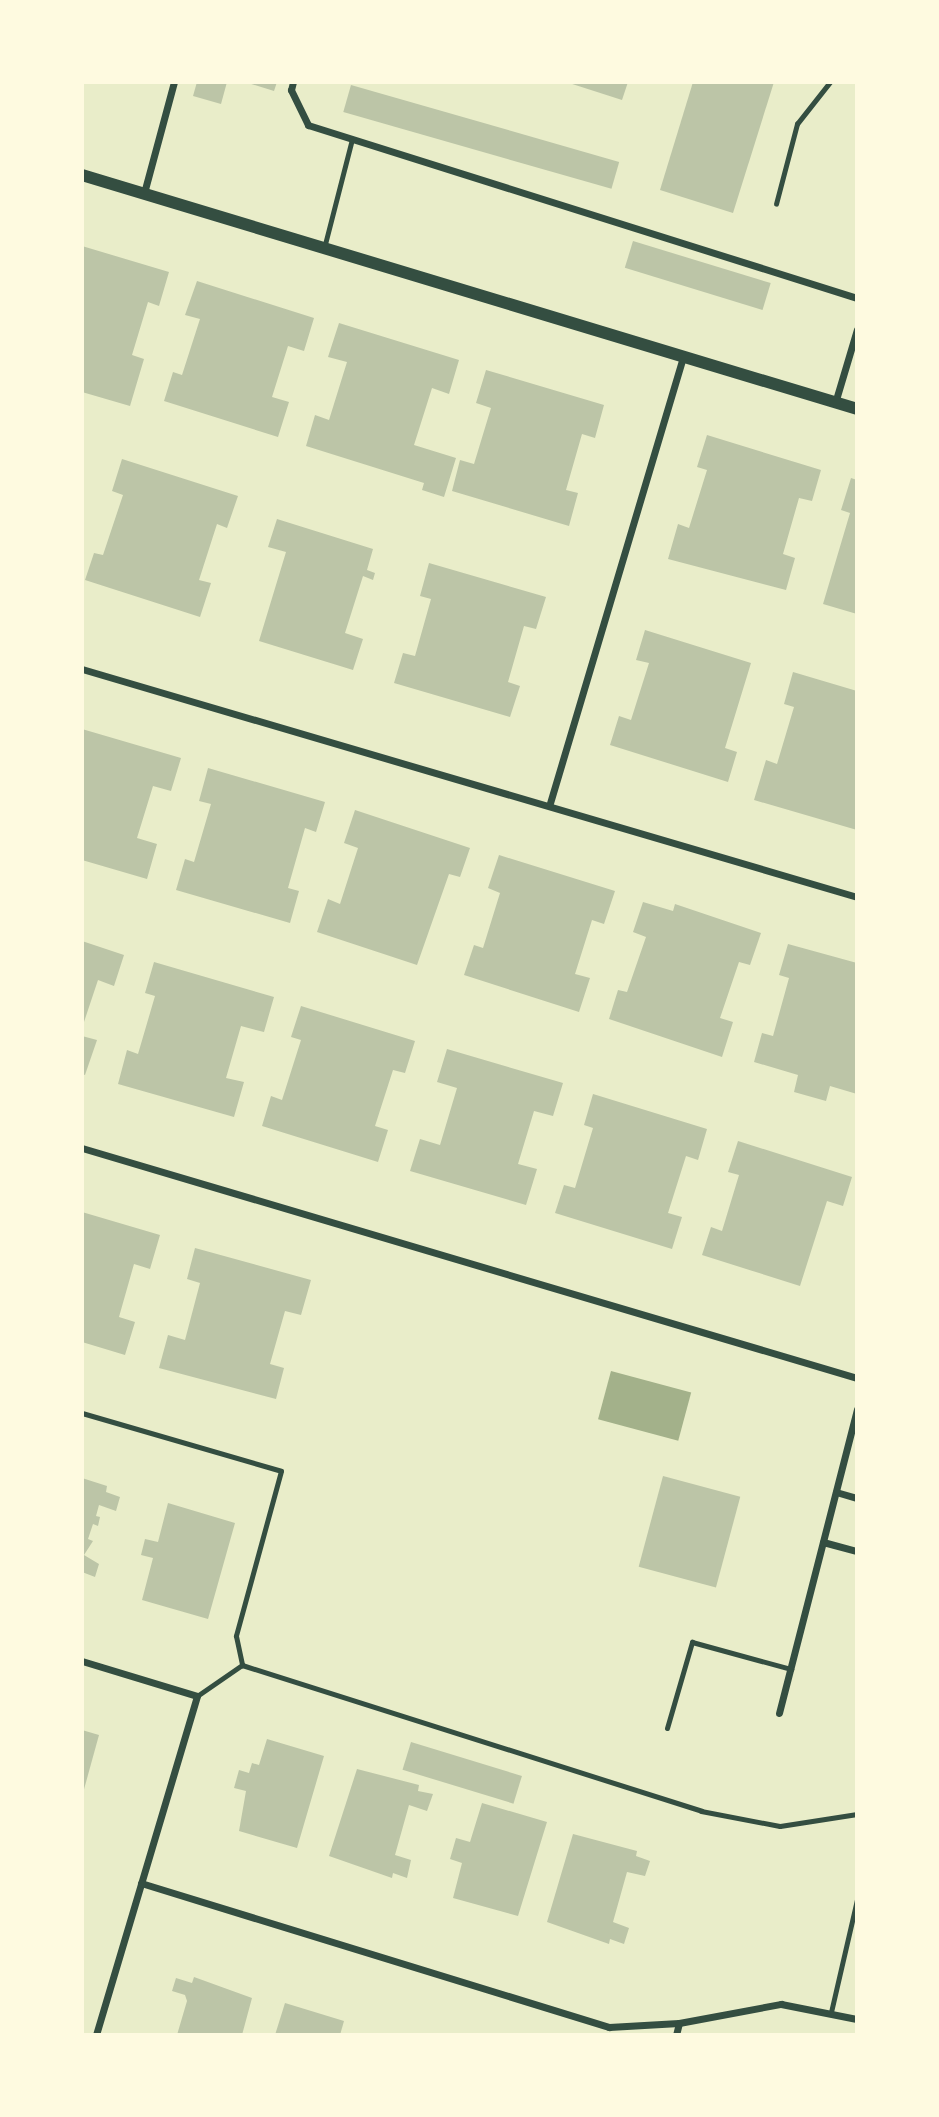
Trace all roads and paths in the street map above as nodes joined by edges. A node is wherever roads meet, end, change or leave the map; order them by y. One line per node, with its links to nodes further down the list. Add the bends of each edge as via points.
1 (174, 82): 6 (street)
2 (293, 82): 4 (street, via 290,90 308,125)
3 (830, 82): 7 (path, via 797,124)
4 (352, 139): 8 (lane); 9 (street)
5 (82, 174): 6 (street)
6 (144, 193): 8 (street)
7 (776, 204)
8 (324, 248): 11 (street)
9 (857, 298)
10 (857, 329): 12 (street)
11 (683, 357): 12 (street); 15 (street)
12 (835, 403): 13 (street)
13 (857, 409)
14 (82, 669): 15 (street)
15 (550, 803): 16 (street)
16 (857, 897)
17 (82, 1148): 18 (street)
18 (857, 1378)
19 (857, 1409): 21 (street)
20 (82, 1413): 26 (lane, via 281,1471 236,1636)
21 (836, 1492): 22 (street); 23 (street)
22 (857, 1498)
23 (823, 1542): 24 (street); 27 (street)
24 (857, 1551)
25 (82, 1661): 28 (street)
26 (242, 1665): 28 (lane); 31 (lane, via 701,1811 780,1826)
27 (791, 1669): 29 (street); 30 (lane, via 692,1642)
28 (197, 1696): 32 (street)
29 (779, 1713)
30 (667, 1727)
31 (857, 1814)
32 (141, 1883): 36 (street, via 609,2027); 37 (street)
33 (857, 1899): 34 (lane)
34 (831, 2012): 35 (street); 36 (street, via 781,2004)
35 (857, 2019)
36 (679, 2023): 38 (street)
37 (96, 2035)
38 (676, 2035)

